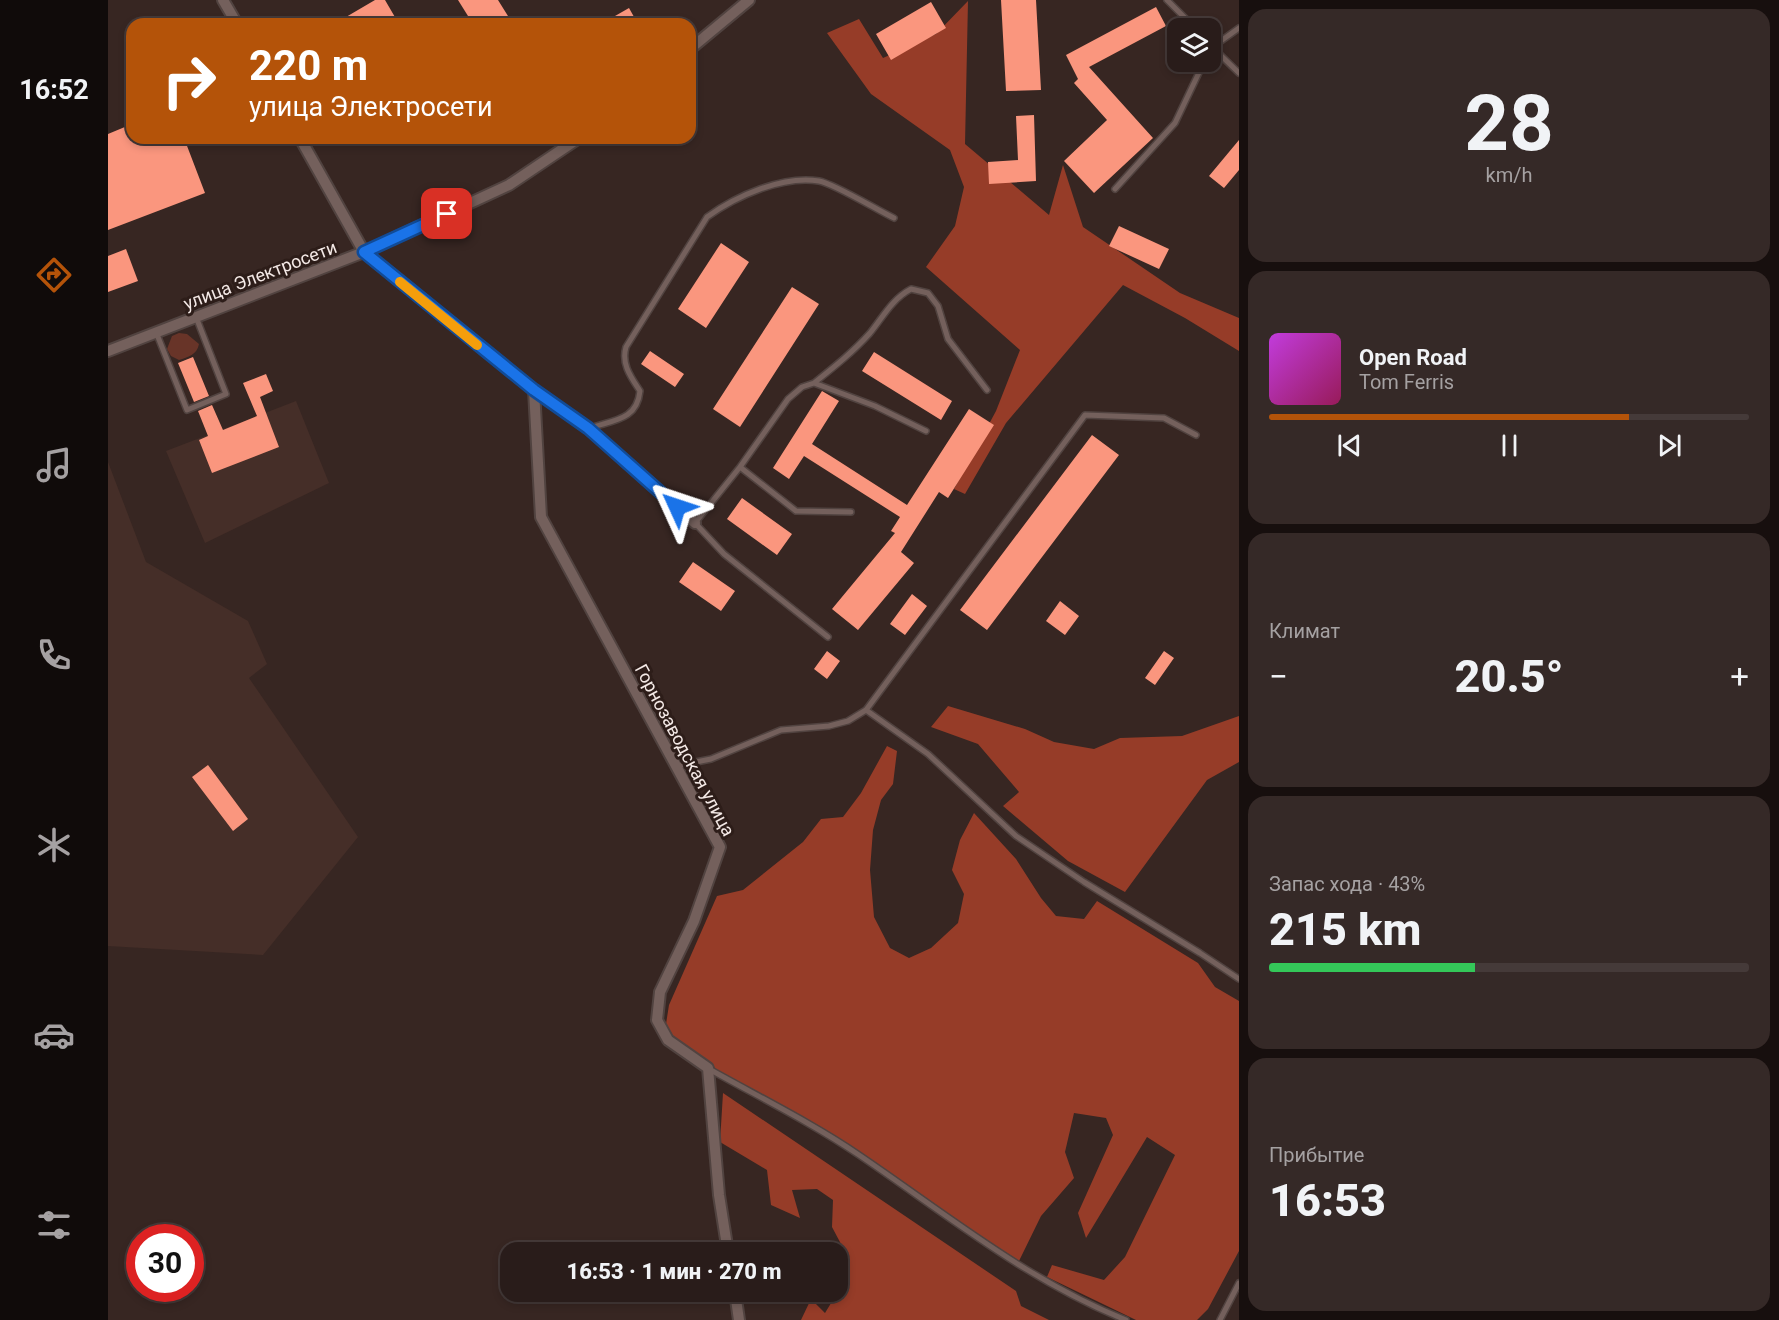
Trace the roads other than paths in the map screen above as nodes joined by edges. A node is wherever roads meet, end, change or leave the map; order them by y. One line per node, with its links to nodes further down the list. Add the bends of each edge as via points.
1 (223, 0): 4 (street)
2 (748, 0): 8 (street)
3 (1167, 0): 5 (lane)
4 (234, 18)
5 (1185, 18)
6 (1239, 28): 7 (lane)
7 (1221, 40)
8 (696, 44)
9 (1221, 56): 11 (lane)
10 (1199, 72): 14 (lane, via 1175,123)
11 (1239, 73)
12 (303, 144): 16 (street)
13 (570, 144): 16 (street, улица Электросети, via 509,185)
14 (1115, 189)
15 (894, 218): 23 (lane, via 822,181 798,180 747,193 722,206 707,217 626,347 623,356 640,391 639,404 627,416)
16 (364, 252): 17 (street, улица Электросети); 21 (street)
17 (196, 317): 18 (street, улица Электросети); 18 (lane, via 226,394 187,410)
18 (156, 332): 19 (street, улица Электросети)
19 (108, 351)
20 (814, 383): 22 (lane, via 846,358 899,295 911,289 928,293 938,306 948,339); 24 (lane); 26 (lane, via 788,399)
21 (534, 390): 23 (street); 31 (street, Горнозаводская улица, via 541,517)
22 (987, 390)
23 (588, 428): 28 (street)
24 (926, 431)
25 (1196, 435): 30 (lane, via 1164,417 1085,415)
26 (740, 467): 27 (lane, via 796,511); 28 (lane)
27 (851, 512)
28 (695, 523): 29 (lane, via 724,554)
29 (828, 637)
30 (866, 710): 31 (lane, via 848,721 781,730 711,759); 32 (lane, via 928,754 1016,836)
31 (676, 766): 33 (street, Горнозаводская улица, via 720,847 694,921 660,992 657,1020 668,1040)
32 (1239, 980)
33 (708, 1068): 34 (street); 38 (lane, via 856,1154 1017,1265)
34 (726, 1242)
35 (1239, 1283): 39 (lane)
36 (736, 1302): 37 (street)
37 (739, 1320)
38 (1126, 1320)
39 (1220, 1320)

